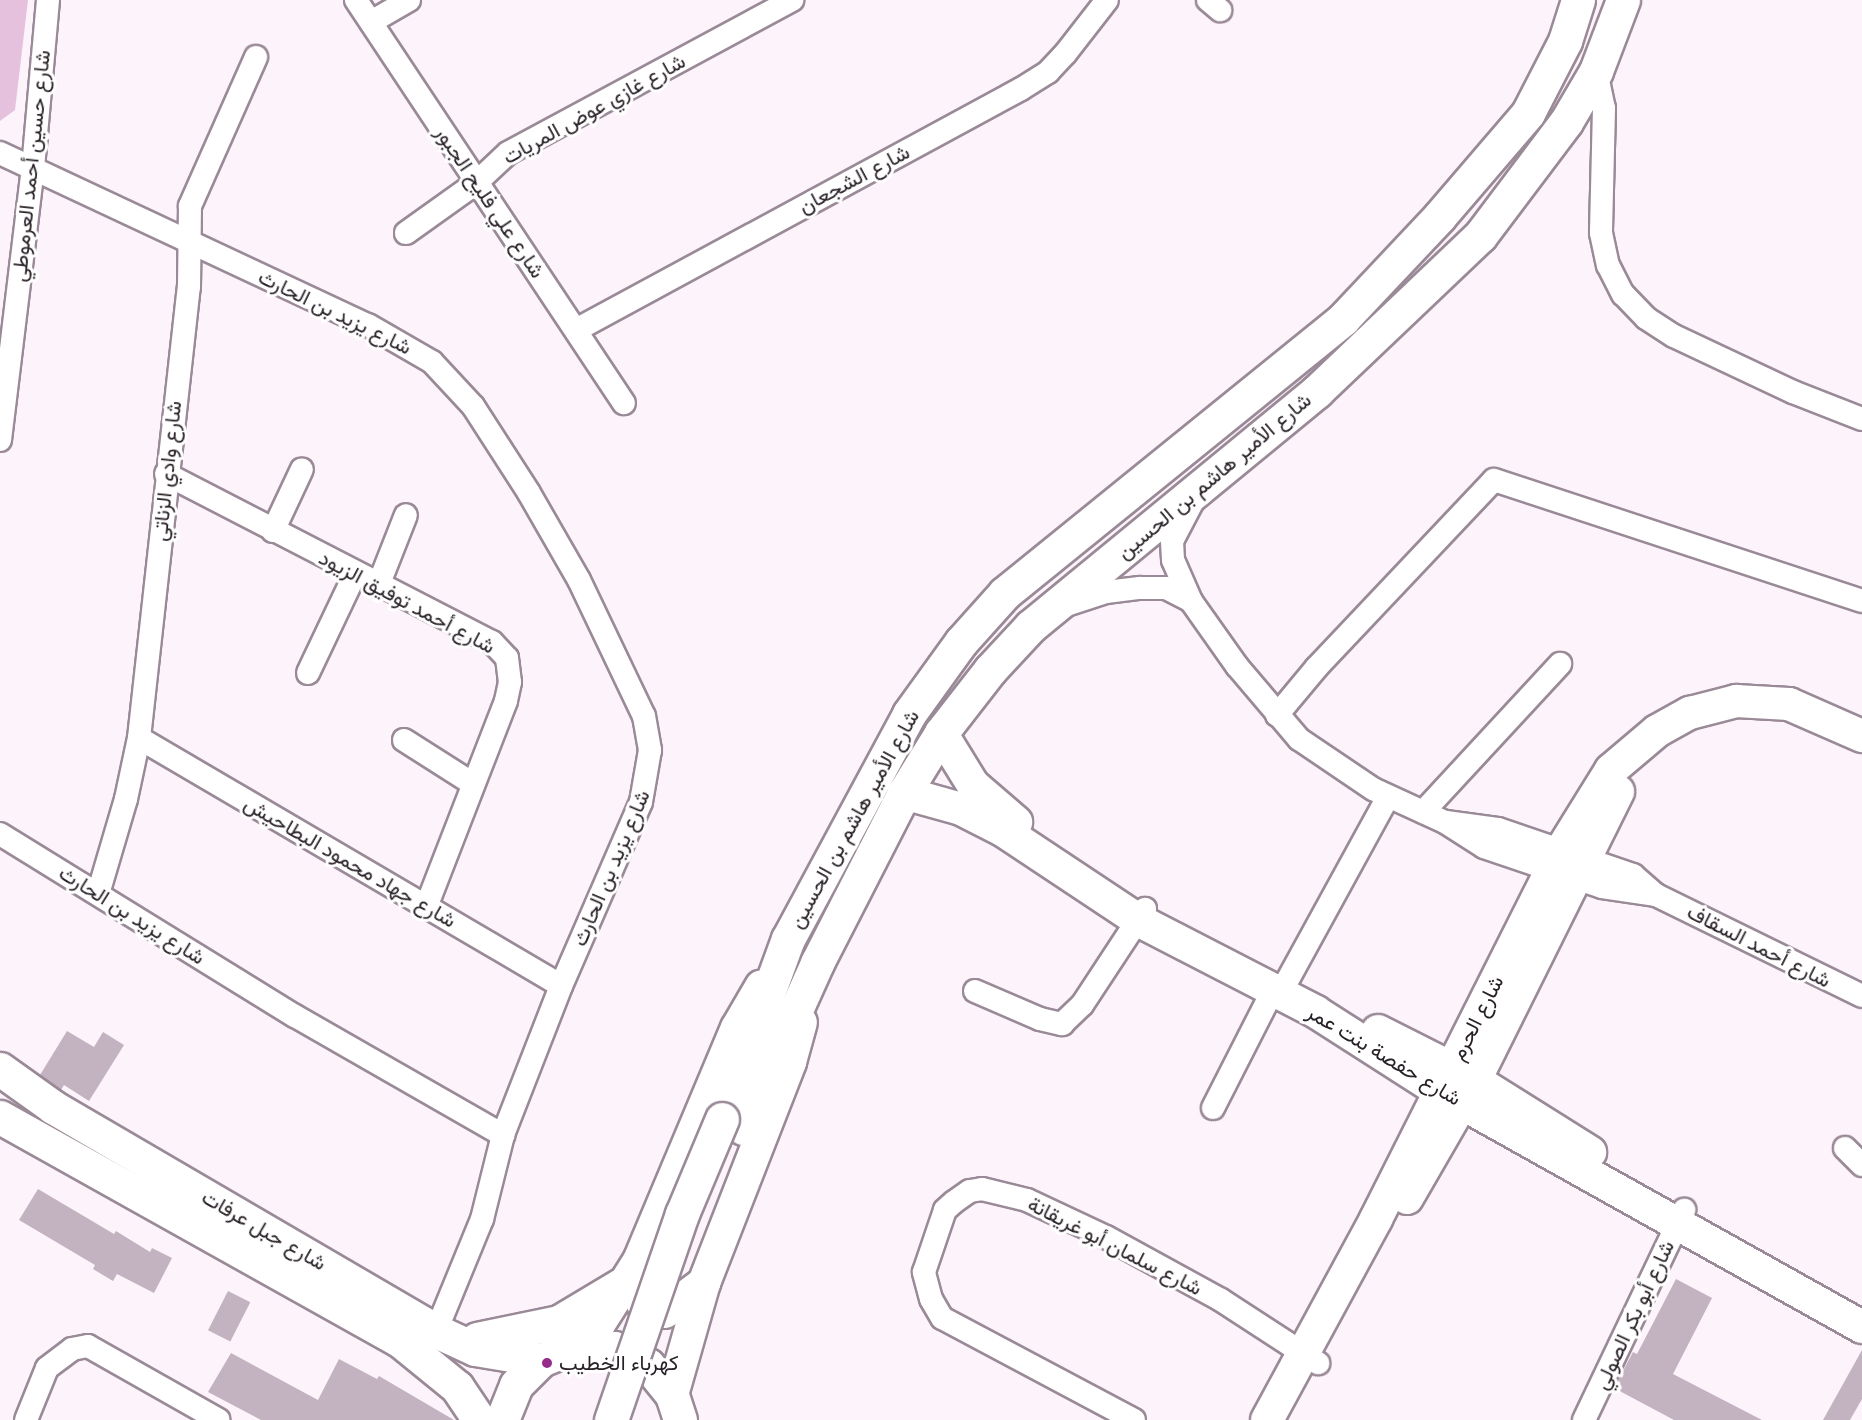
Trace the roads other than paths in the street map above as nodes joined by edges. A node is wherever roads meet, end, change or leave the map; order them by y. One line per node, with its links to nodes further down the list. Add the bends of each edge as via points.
1 (48, 0): 12 (street, شارع حسين أحمد العرموطي)
2 (356, 0): 8 (street, شارع علي فليح الجبور)
3 (409, 0): 8 (street)
4 (792, 0): 13 (street, شارع غازي عوض المريات, via 508,153)
5 (1107, 0): 16 (street, شارع الشجعان, via 1048,72 1021,89)
6 (1578, 0): 46 (main road, شارع الأمير هاشم بن الحسين, via 1565,41 1528,113 1439,217 1351,310 1005,593 961,642 909,714)
7 (1623, 0): 10 (main road, شارع الأمير هاشم بن الحسين)
8 (371, 22): 13 (street, شارع علي فليح الجبور)
9 (256, 57): 15 (street, شارع وادي الزناتي, via 198,182 188,223)
10 (1596, 70): 18 (street, via 1604,108 1601,233 1608,265 1623,294 1646,318 1674,336 1793,392); 22 (main road, شارع الأمير هاشم بن الحسين, via 1566,122 1480,236 1317,391)
11 (0, 153): 12 (street, شارع يزيد بن الحارث)
12 (33, 168): 15 (street, شارع يزيد بن الحارث); 19 (street, شارع حسين أحمد العرموطي)
13 (476, 183): 14 (street, شارع غازي عوض المريات); 16 (street, شارع علي فليح الجبور)
14 (406, 233)
15 (189, 241): 21 (street, شارع وادي الزناتي, via 189,288); 48 (street, شارع يزيد بن الحارث, via 407,345 454,382 495,437 530,494 629,678 646,728 650,750 648,777)
16 (576, 330): 17 (street, شارع علي فليح الجبور)
17 (624, 403)
18 (1862, 419)
19 (0, 440)
20 (302, 469): 24 (street)
21 (166, 474): 24 (street, شارع أحمد توفيق الزيود); 35 (street, شارع وادي الزناتي)
22 (1202, 487): 27 (street, via 1172,541 1173,560); 29 (main road, شارع الأمير هاشم بن الحسين)
23 (406, 515): 26 (street)
24 (273, 531): 25 (street, شارع أحمد توفيق الزيود)
25 (355, 574): 26 (street, شارع أحمد توفيق الزيود); 31 (street)
26 (378, 586): 37 (street, شارع أحمد توفيق الزيود, via 492,642 507,658 510,682 506,701)
27 (1191, 601): 29 (street, via 1166,588 1140,588 1106,592); 32 (street, شارع أحمد السقاف)
28 (1862, 601): 32 (street, via 1494,480 1317,667)
29 (1052, 610): 33 (main road, شارع الأمير هاشم بن الحسين, via 990,670)
30 (1560, 664): 40 (street)
31 (308, 673)
32 (1277, 715): 39 (street, شارع أحمد السقاف, via 1322,758)
33 (942, 733): 38 (main road, شارع الأمير هاشم بن الحسين); 45 (street, شارع حفصة بنت عمر, via 973,785 989,802)
34 (1862, 736): 42 (street, شارع الحرم, via 1788,704 1750,699 1690,713 1657,731 1603,781)
35 (139, 738): 43 (street, شارع وادي الزناتي); 44 (street, شارع جهاد محمود البطاحيش)
36 (404, 740): 37 (street)
37 (473, 784): 44 (street, شارع أحمد توفيق الزيود)
38 (904, 793): 45 (street, شارع حفصة بنت عمر, via 961,809 1004,831); 47 (main road, شارع الأمير هاشم بن الحسين)
39 (1388, 797): 40 (street, شارع أحمد السقاف); 49 (street)
40 (1423, 812): 42 (street, شارع أحمد السقاف, via 1445,822 1498,829)
41 (0, 834): 43 (street, شارع يزيد بن الحارث)
42 (1568, 864): 51 (street, شارع أحمد السقاف, via 1628,893 1656,895); 53 (street, شارع الحرم)
43 (98, 894): 57 (street, شارع يزيد بن الحارث, via 305,1022)
44 (426, 907): 48 (street, شارع جهاد محمود البطاحيش)
45 (1141, 915): 49 (street, شارع حفصة بنت عمر); 50 (street, via 1082,1005 1062,1024)
46 (788, 939): 55 (main road, شارع الأمير هاشم بن الحسين); 61 (street, شارع الأمير هاشم بن الحسين, via 737,1028)
47 (817, 963): 55 (main road, شارع الأمير هاشم بن الحسين); 62 (street, شارع الأمير هاشم بن الحسين, via 790,1062)
48 (561, 986): 57 (street, شارع يزيد بن الحارث)
49 (1279, 989): 53 (street, شارع حفصة بنت عمر); 54 (street)
50 (975, 992)
51 (1862, 996)
52 (0, 1069): 65 (main road, شارع جبل عرفات, via 52,1107)
53 (1457, 1085): 60 (street, شارع حفصة بنت عمر); 67 (street, شارع الحرم)
54 (1213, 1108)
55 (733, 1123): 76 (main road, شارع الأمير هاشم بن الحسين, bridge, via 682,1214); 77 (main road, شارع الأمير هاشم بن الحسين)
56 (7, 1126): 69 (main road, شارع جبل عرفات, via 398,1339)
57 (503, 1135): 65 (street)
58 (1845, 1148): 59 (street)
59 (1862, 1165)
60 (1680, 1217): 63 (street, شارع حفصة بنت عمر); 64 (street, شارع حفصة بنت عمر); 71 (street, شارع أبو بكر الصولي)
61 (631, 1272): 62 (street, via 639,1299 655,1313 674,1308); 65 (main road, via 559,1322 527,1332); 66 (street, شارع الأمير هاشم بن الحسين, via 599,1324)
62 (704, 1283): 70 (street, شارع الأمير هاشم بن الحسين)
63 (1862, 1306)
64 (1862, 1327)
65 (458, 1340): 68 (main road, شارع جبل عرفات); 69 (main road, via 472,1372)
66 (576, 1346): 68 (main road); 70 (main road, via 614,1348 648,1365)
67 (1310, 1358): 78 (street, شارع سلمان أبو غريقانة, via 1221,1300 1106,1237 1027,1200 982,1189 970,1191 954,1202 945,1210 924,1272 931,1299 942,1318); 79 (street, شارع الحرم); 80 (street, شارع الحرم)
68 (541, 1360): 75 (main road, via 516,1385)
69 (457, 1387): 74 (main road, شارع جبل عرفات)
70 (676, 1408)
71 (1589, 1418)
72 (26, 1420): 73 (street, via 47,1368 72,1349 88,1346)
73 (219, 1420)
74 (479, 1420)
75 (502, 1420)
76 (611, 1420)
77 (633, 1420)
78 (1134, 1420)
79 (1267, 1420)
80 (1289, 1420)

